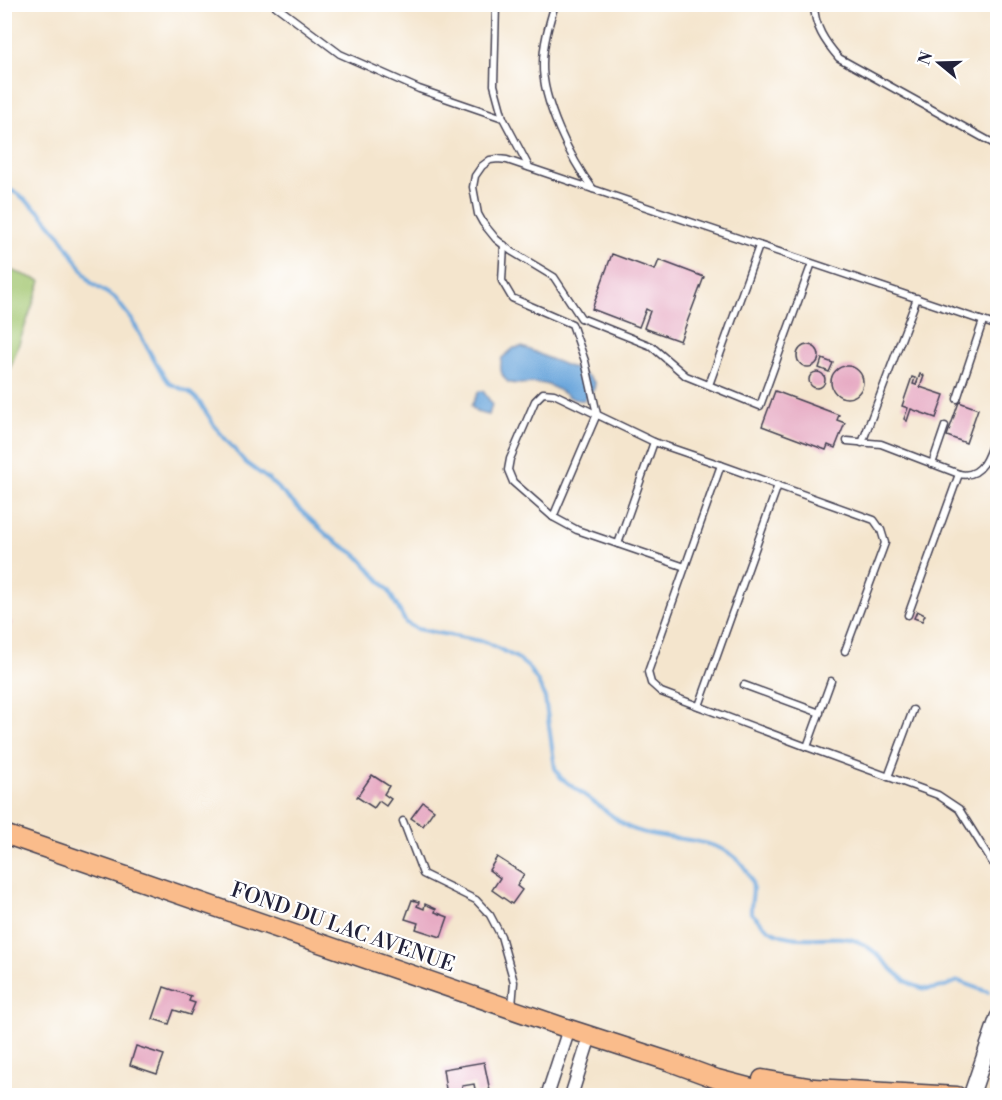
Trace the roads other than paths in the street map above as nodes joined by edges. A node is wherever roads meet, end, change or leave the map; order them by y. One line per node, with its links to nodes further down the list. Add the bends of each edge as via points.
1 (273, 4): 5 (lane, via 340,54 419,89)
2 (496, 4): 5 (lane, via 494,85)
3 (555, 4): 8 (lane, via 544,49 544,82 577,166)
4 (814, 4): 6 (lane, via 819,30 838,58)
5 (503, 118): 7 (lane)
6 (998, 146)
7 (529, 167): 8 (lane); 9 (lane, via 490,160 476,176 473,187 478,214)
8 (594, 190): 10 (lane)
9 (504, 245): 15 (lane, via 554,278 581,318 651,346 686,376); 17 (lane, via 502,281 512,298 572,324)
10 (759, 246): 11 (lane); 15 (lane)
11 (812, 263): 12 (lane); 15 (lane, via 760,406)
12 (917, 298): 13 (lane); 22 (lane)
13 (983, 321): 14 (lane); 16 (lane)
14 (998, 326)
15 (709, 385)
16 (957, 399)
17 (597, 414): 21 (lane); 27 (lane); 27 (lane, via 554,394 543,393 534,401 508,470 513,482)
18 (945, 426): 23 (lane)
19 (998, 426): 25 (lane, via 981,469 971,475)
20 (847, 441): 22 (lane)
21 (654, 442): 24 (lane); 28 (lane)
22 (862, 443): 23 (lane, via 882,444)
23 (932, 464): 25 (lane)
24 (721, 465): 26 (lane); 29 (lane)
25 (958, 474): 30 (lane)
26 (778, 486): 31 (lane, via 874,520 881,530 885,543); 34 (lane)
27 (553, 517): 28 (lane)
28 (618, 544): 29 (lane)
29 (685, 567): 34 (lane, via 648,672 651,683 661,692)
30 (908, 615)
31 (845, 651)
32 (831, 681): 36 (lane)
33 (744, 685): 36 (lane)
34 (699, 706): 37 (lane)
35 (913, 710): 38 (lane)
36 (820, 713): 37 (lane)
37 (807, 747): 38 (lane)
38 (888, 777): 41 (lane, via 938,795 959,809)
39 (403, 821): 42 (lane, via 423,874 476,900 490,915 501,936 514,982)
40 (4, 834): 42 (main road, FOND DU LAC AVENUE)
41 (998, 866)
42 (512, 1010): 44 (main road, FOND DU LAC AVENUE)
43 (998, 1017): 51 (street)
44 (569, 1029): 45 (main road, FOND DU LAC AVENUE); 47 (street)
45 (590, 1036): 46 (main road, FOND DU LAC AVENUE); 48 (street)
46 (668, 1061): 49 (main road, FOND DU LAC AVENUE, via 717,1079); 50 (main road, FOND DU LAC AVENUE, via 814,1088)
47 (547, 1095)
48 (571, 1095)
49 (782, 1095)
50 (957, 1095)
51 (971, 1095)

